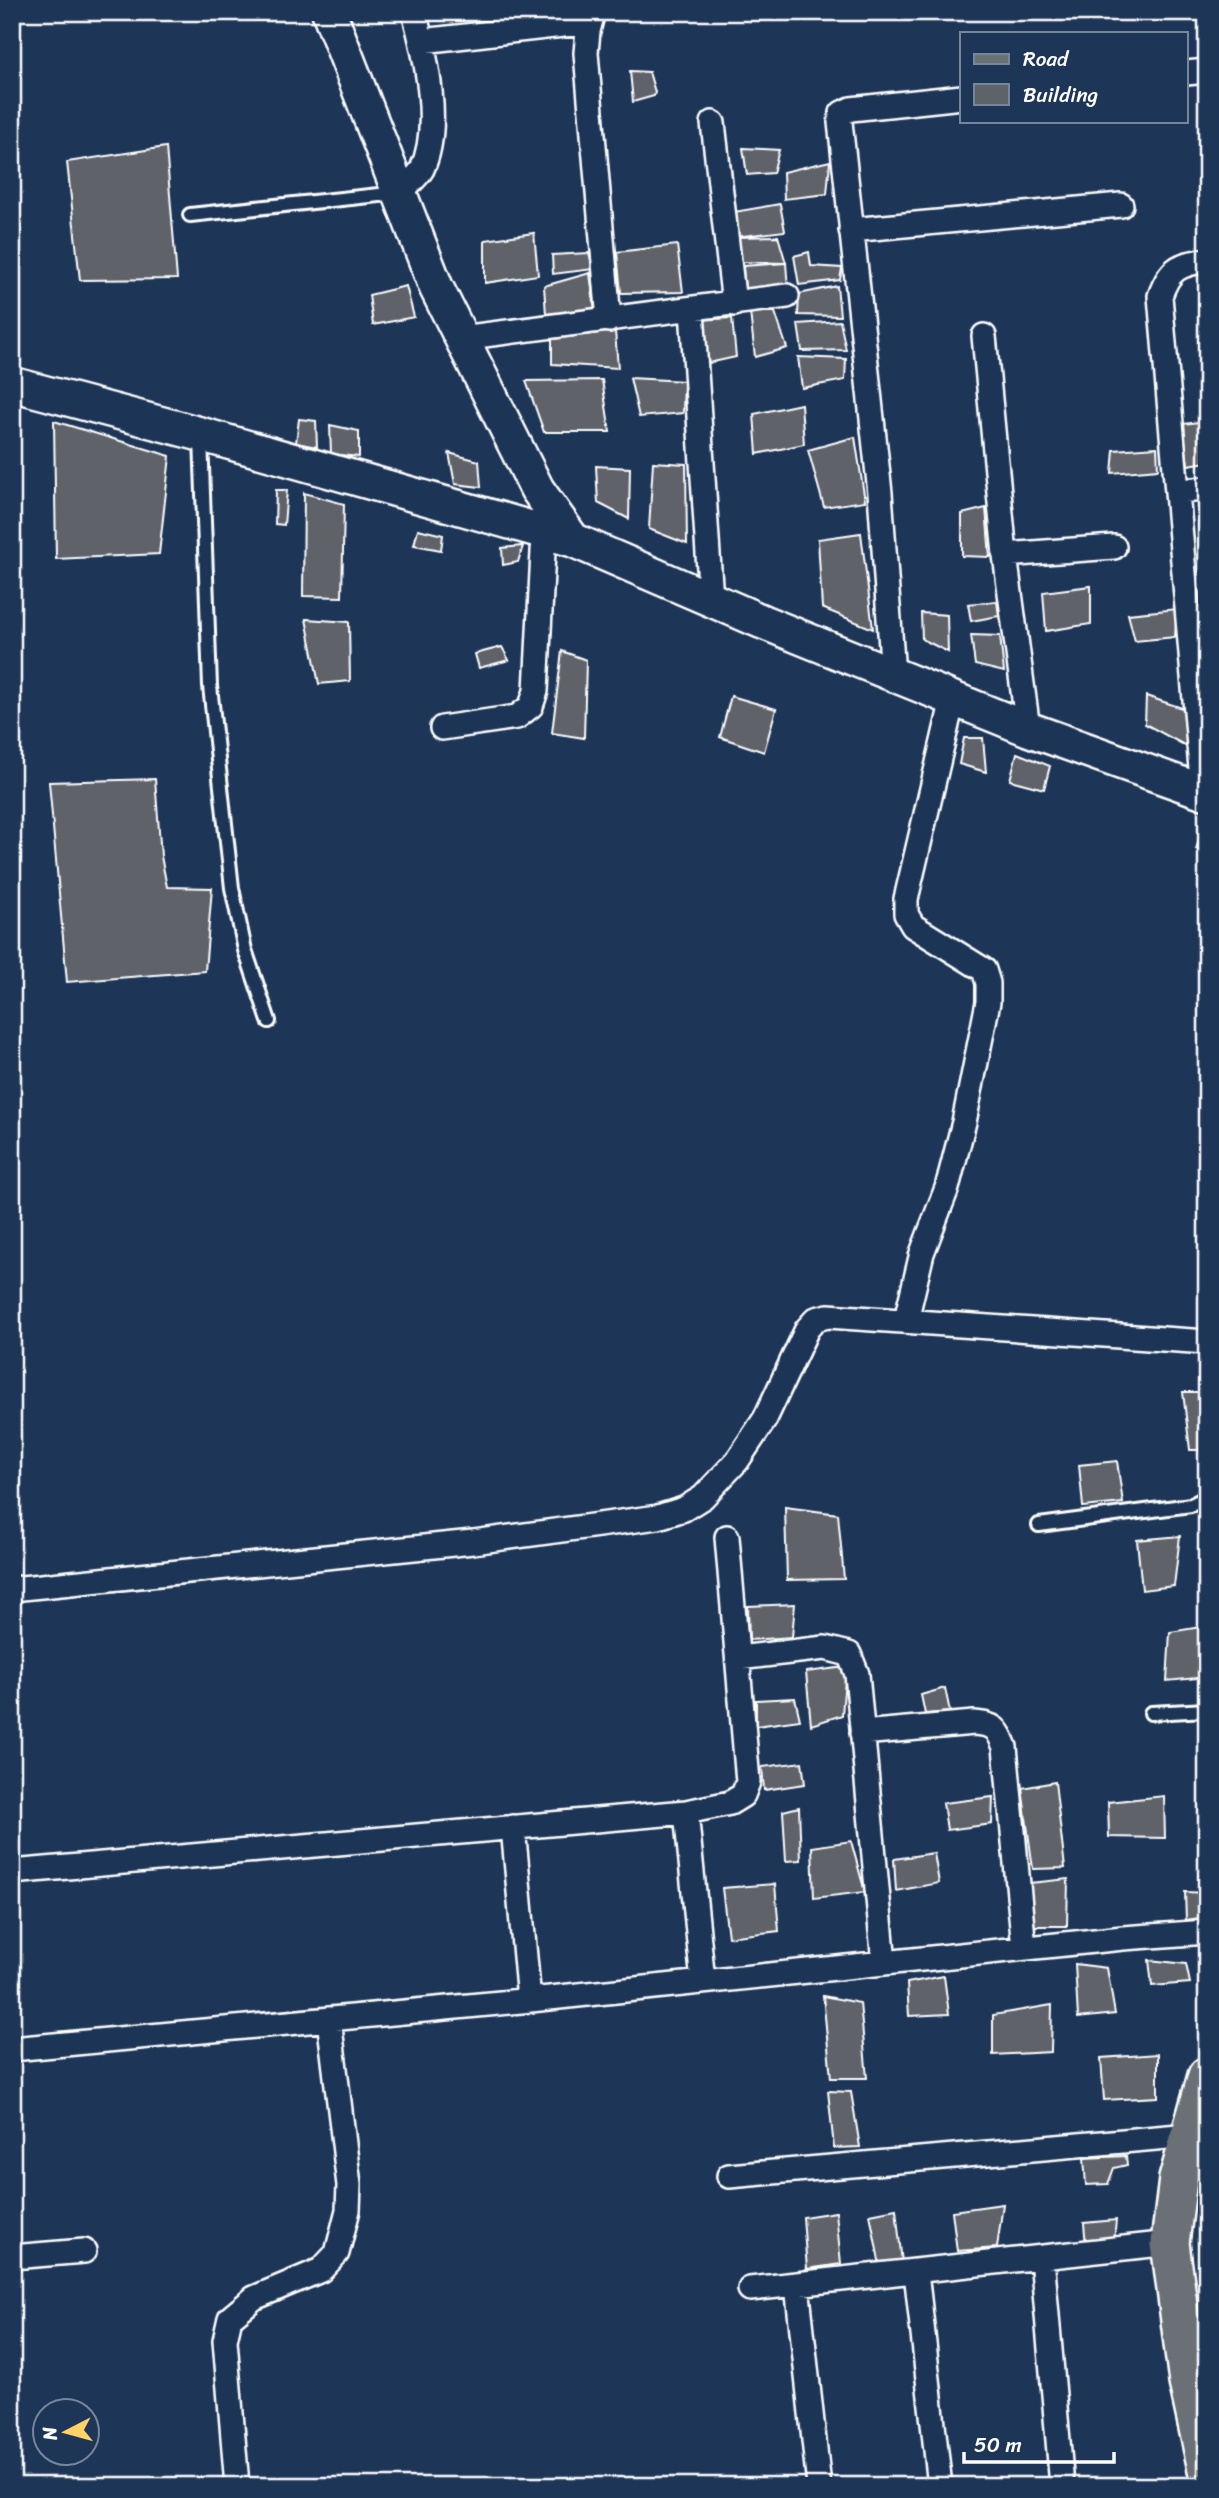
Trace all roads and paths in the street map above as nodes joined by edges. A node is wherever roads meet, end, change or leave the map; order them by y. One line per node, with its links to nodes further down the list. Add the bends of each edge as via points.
1 (329, 12): 9 (street)
2 (414, 12): 4 (street)
3 (592, 17): 4 (street); 17 (street, via 586,54)
4 (422, 41): 9 (street, via 429,71 430,144 421,172)
5 (1207, 71): 6 (street)
6 (1188, 73)
7 (960, 97): 12 (street, via 842,113)
8 (713, 123): 15 (street)
9 (399, 193): 11 (lane); 19 (street)
10 (1121, 205): 12 (street)
11 (190, 215)
12 (851, 230): 28 (street, via 880,493)
13 (1207, 260): 23 (street, via 1183,264 1168,276 1160,296)
14 (787, 296): 15 (street)
15 (734, 304): 16 (street)
16 (692, 310): 17 (street); 27 (street)
17 (609, 320): 19 (street)
18 (984, 336): 26 (street)
19 (461, 338): 24 (street)
20 (12, 384): 21 (street)
21 (200, 434): 24 (street); 33 (lane, via 210,687 232,888 245,950)
22 (1207, 489): 23 (street)
23 (1177, 491): 32 (street)
24 (559, 536): 27 (street); 30 (street, via 531,706 517,717)
25 (1114, 547): 26 (street)
26 (1005, 555): 31 (street)
27 (710, 600): 28 (street)
28 (893, 675): 29 (street)
29 (953, 699): 31 (street); 34 (street, via 906,914 913,926 984,970 988,1002 947,1188 922,1253)
30 (442, 729)
31 (1028, 729): 32 (street)
32 (1205, 776)
33 (269, 1020)
34 (906, 1320): 35 (street); 39 (street, via 816,1319 765,1419 737,1461 703,1497 658,1517 473,1542)
35 (1207, 1342)
36 (1207, 1490): 37 (lane, via 1203,1499 1191,1505)
37 (1039, 1525)
38 (727, 1537): 40 (street)
39 (12, 1589)
40 (738, 1658): 43 (street, via 825,1648 849,1654 857,1674); 44 (street, via 748,1782 743,1795 730,1803)
41 (1207, 1710): 42 (lane)
42 (1152, 1713)
43 (862, 1733): 48 (street, via 974,1723 990,1724 998,1730 1004,1747); 49 (street)
44 (686, 1812): 45 (street); 50 (street)
45 (513, 1827): 46 (street); 51 (street)
46 (12, 1872)
47 (1207, 1932): 48 (street)
48 (1024, 1948): 49 (street)
49 (884, 1963): 50 (street)
50 (703, 1982): 51 (street)
51 (529, 2000): 52 (street)
52 (329, 2019): 53 (street); 65 (street, via 348,2210 337,2253 321,2270 254,2298 230,2318 225,2340)
53 (12, 2049)
54 (1207, 2076): 55 (main road)
55 (1190, 2134): 56 (street); 57 (main road, via 1178,2179)
56 (729, 2176)
57 (1170, 2243): 60 (street); 64 (main road, via 1188,2382)
58 (84, 2251): 59 (street)
59 (12, 2257)
60 (1042, 2258): 61 (street); 68 (street)
61 (916, 2272): 62 (street); 67 (street)
62 (797, 2285): 63 (street); 66 (street)
63 (750, 2288)
64 (1207, 2469)
65 (237, 2486)
66 (818, 2486)
67 (940, 2486)
68 (1062, 2486)

